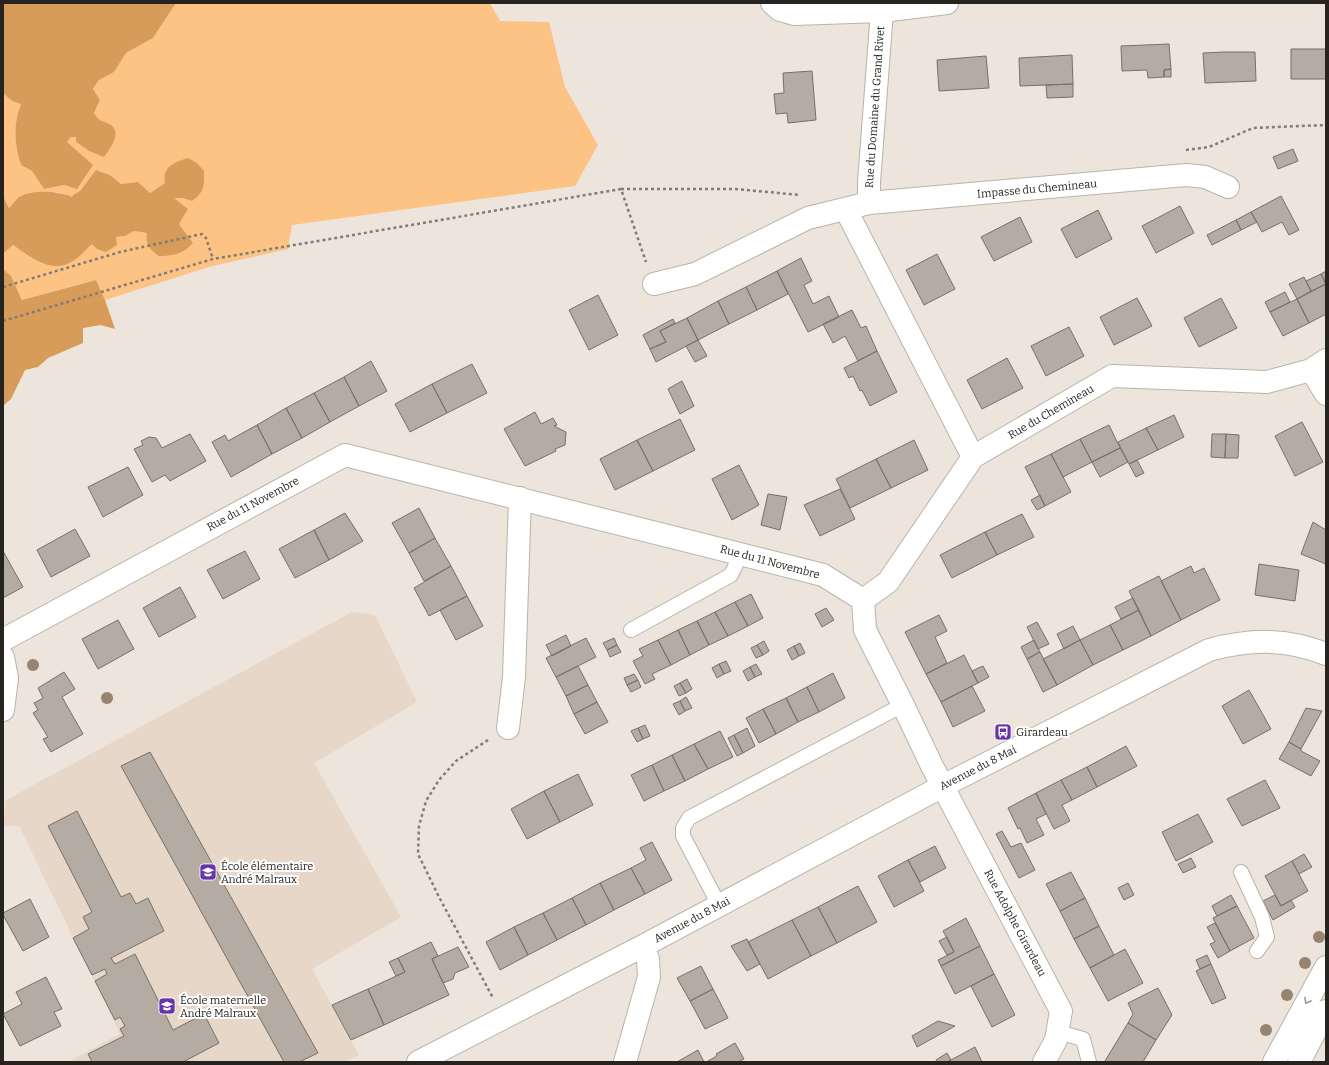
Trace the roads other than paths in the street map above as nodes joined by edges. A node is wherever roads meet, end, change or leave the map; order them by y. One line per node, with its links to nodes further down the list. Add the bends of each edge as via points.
1 (772, 3): 3 (street, Rue du Domaine du Grand Rivet, via 780,10 794,14)
2 (947, 3): 3 (street, Rue du Domaine du Grand Rivet)
3 (882, 11): 5 (street, Rue du Domaine du Grand Rivet)
4 (1228, 187): 5 (street, Impasse du Chemineau, via 1205,177 1186,175)
5 (869, 203): 6 (street, Impasse du Chemineau)
6 (846, 210): 7 (street, Impasse du Chemineau, via 808,218 695,274); 10 (street)
7 (654, 284)
8 (1318, 365): 9 (street, Rue du Chemineau); 10 (street, Rue du Chemineau, via 1267,382 1112,376)
9 (1326, 394)
10 (973, 457): 13 (street, Rue du Chemineau, via 888,582)
11 (520, 498): 12 (street, Rue du 11 Novembre); 15 (street, Rue du 11 Novembre, via 345,455); 20 (street, via 514,676)
12 (741, 554): 13 (street, Rue du 11 Novembre, via 823,575); 14 (lane, via 731,575)
13 (863, 600): 18 (street, via 864,630)
14 (631, 630)
15 (3, 640)
16 (1326, 654): 21 (street, Avenue du 8 Mai, via 1293,644 1271,641 1229,645 1209,650)
17 (3, 657): 19 (street, via 7,678)
18 (903, 705): 21 (street); 23 (lane, via 689,818 683,836)
19 (3, 710)
20 (508, 728)
21 (943, 786): 23 (street, Avenue du 8 Mai); 28 (street, Rue Adolphe Girardeau, via 1061,1011)
22 (1241, 872): 25 (lane, via 1262,917 1267,937)
23 (719, 906): 24 (street, Avenue du 8 Mai)
24 (643, 946): 29 (street, Avenue du 8 Mai); 30 (street, Avenue du 8 Mai, via 648,959 649,977)
25 (1257, 951)
26 (1326, 967): 33 (street, one-way to 33)
27 (1326, 1011): 34 (street)
28 (1058, 1032): 31 (street, Rue Adolphe Girardeau); 32 (lane, via 1083,1039)
29 (418, 1062)
30 (625, 1062)
31 (1044, 1062)
32 (1089, 1062)
33 (1274, 1062)
34 (1299, 1062)

